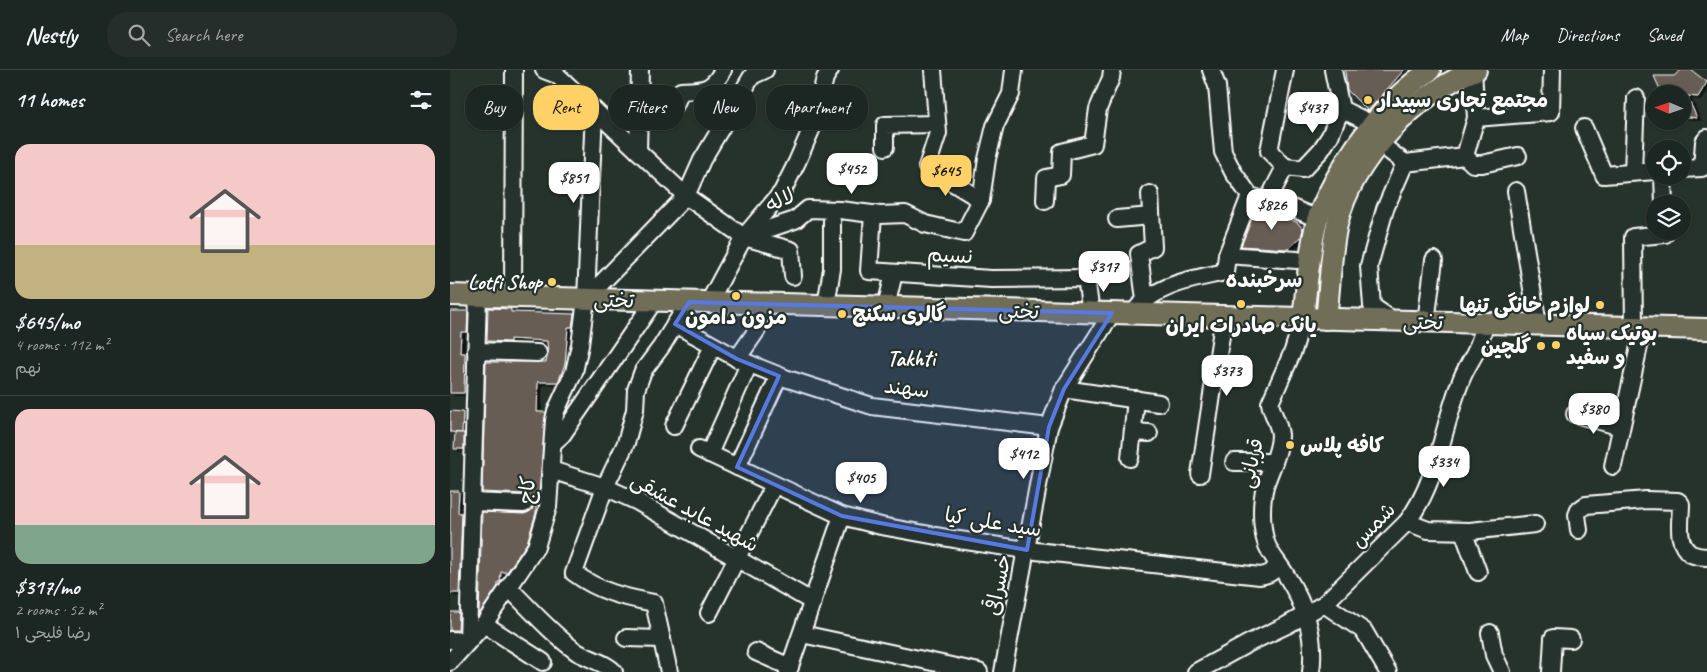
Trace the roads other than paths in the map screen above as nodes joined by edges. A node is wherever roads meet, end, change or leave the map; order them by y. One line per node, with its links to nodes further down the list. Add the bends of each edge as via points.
1 (514, 70): 63 (street)
2 (640, 70): 32 (street)
3 (765, 70): 18 (street, via 752,76)
4 (830, 70): 53 (street, via 814,123 782,192)
5 (933, 70): 24 (street)
6 (1014, 70): 44 (street, via 1010,94 995,126)
7 (1112, 70): 45 (street, via 1098,109 1093,144 1062,152 1061,175 1046,178)
8 (1211, 70): 43 (street, via 1217,86 1223,152)
9 (1285, 70): 36 (street, via 1269,151)
10 (1333, 70): 21 (street)
11 (1430, 70): 25 (main road, via 1413,82)
12 (1475, 70): 23 (street); 30 (main road, via 1423,99)
13 (1552, 70): 23 (street, via 1551,112)
14 (552, 72): 16 (street)
15 (720, 76): 17 (street); 19 (street, via 705,90)
16 (566, 85)
17 (730, 85)
18 (746, 85)
19 (684, 91)
20 (1636, 98): 39 (street)
21 (1341, 109): 25 (street); 36 (street, via 1330,136 1303,169)
22 (599, 115): 32 (street)
23 (1476, 118): 33 (street)
24 (938, 124): 31 (street, via 885,126); 44 (street, via 927,167)
25 (1372, 124): 50 (main road, via 1348,158)
26 (1584, 128): 39 (street, via 1604,175)
27 (593, 130): 64 (street, کاج)
28 (720, 130): 42 (street)
29 (1707, 138): 37 (street, via 1702,168)
30 (1380, 144): 35 (street); 60 (main road, via 1360,169 1342,208)
31 (885, 148)
32 (638, 152): 42 (street)
33 (1465, 156): 34 (street, via 1473,164); 35 (street)
34 (1518, 156)
35 (1406, 163): 76 (street, via 1385,209 1369,266 1372,306)
36 (1285, 167): 46 (street)
37 (1691, 169)
38 (1646, 171): 39 (street)
39 (1633, 172)
40 (1516, 191): 80 (street)
41 (1150, 194): 48 (street)
42 (686, 196): 53 (street); 64 (street)
43 (1250, 196): 46 (street); 54 (street)
44 (981, 200): 47 (street, لاله, via 964,233 925,224 905,214)
45 (1045, 201)
46 (1267, 202): 50 (street)
47 (873, 214): 53 (street, لاله, via 808,209 795,220); 57 (street, نسیم, via 869,271)
48 (1151, 216): 49 (street); 70 (street, via 1153,247 1139,254)
49 (1117, 219)
50 (1318, 219): 59 (main road)
51 (832, 221): 68 (street, via 832,269)
52 (1646, 235): 81 (street, via 1633,237)
53 (744, 237): 58 (street, via 791,250); 67 (street)
54 (1227, 254): 55 (street); 70 (street, via 1225,272 1179,283 1156,292)
55 (1297, 260)
56 (1434, 260): 77 (street)
57 (894, 274): 69 (street); 71 (street, نسیم, via 991,279 1086,278)
58 (793, 276)
59 (1308, 279): 60 (main road, via 1311,286 1319,289 1327,286); 74 (main road)
60 (1330, 279): 75 (main road)
61 (450, 295): 62 (main road, تختی)
62 (478, 296): 63 (main road, تختی); 84 (street)
63 (513, 297): 64 (main road, تختی)
64 (586, 299): 65 (main road, تختی); 95 (street, کاج, via 574,372 556,411)
65 (654, 301): 66 (main road, تختی); 95 (street, via 562,435)
66 (689, 302): 67 (main road, تختی); 79 (street)
67 (709, 302): 68 (main road, تختی)
68 (826, 305): 69 (main road, تختی)
69 (886, 307): 71 (main road, تختی)
70 (1130, 309): 71 (main road, تختی); 73 (main road, تختی); 88 (street, خسراقی)
71 (1091, 313)
72 (760, 314): 86 (street, via 757,330)
73 (1224, 316): 74 (main road, تختی); 102 (street)
74 (1303, 318): 75 (main road, تختی); 98 (street, قربانی, via 1270,403 1280,437)
75 (1326, 319): 76 (main road, تختی)
76 (1394, 321): 77 (main road, تختی)
77 (1426, 322): 78 (main road, تختی)
78 (1486, 323): 80 (main road, تختی); 108 (street, شمس, via 1460,382 1424,495)
79 (675, 324): 83 (street, سهند); 104 (street, via 643,371 626,443)
80 (1538, 325): 81 (main road, تختی)
81 (1639, 328): 82 (main road, تختی); 94 (street)
82 (1707, 330)
83 (713, 346): 86 (street, سهند); 92 (street)
84 (476, 352): 85 (street); 105 (street)
85 (538, 353)
86 (743, 362): 87 (street, سهند); 100 (street, سید علی کیا, via 704,452)
87 (779, 376): 93 (street, سهند, via 872,406); 100 (street)
88 (1064, 389): 89 (street); 93 (street, خسراقی)
89 (1136, 399): 90 (street); 96 (street, via 1141,433)
90 (1159, 403)
91 (1575, 414): 94 (street)
92 (674, 426)
93 (1049, 427): 112 (street, خسراقی)
94 (1621, 427): 99 (street)
95 (553, 443): 101 (street, کاج)
96 (1130, 458)
97 (1234, 462): 98 (street)
98 (1274, 462): 115 (street, قربانی, via 1265,487 1263,519 1266,545)
99 (1613, 466)
100 (736, 467): 103 (street, سید علی کیا)
101 (551, 470): 104 (street, شهید عابد عشقی); 117 (street, کاج, via 548,507 536,547)
102 (1200, 474)
103 (774, 485): 107 (street, سید علی کیا); 113 (street)
104 (606, 487): 113 (street, شهید عابد عشقی); 128 (street, via 574,573 590,585 654,603)
105 (472, 502): 106 (street); 129 (street)
106 (524, 504)
107 (842, 516): 112 (street, سید علی کیا, via 881,526); 118 (street)
108 (1408, 522): 110 (street, via 1428,530); 119 (street, شمس)
109 (1535, 524): 110 (street)
110 (1463, 530): 116 (street)
111 (1579, 530): 114 (street, via 1577,515 1586,505 1646,500 1678,502 1681,504 1683,545 1693,555)
112 (1026, 550): 115 (street, سید علی کیا, via 1260,576 1275,570); 137 (street, خسراقی)
113 (736, 558): 118 (street, شهید عابد عشقی); 120 (street)
114 (1707, 558)
115 (1277, 562): 121 (street, قربانی)
116 (1478, 572)
117 (509, 588): 122 (street, کاج); 134 (street, via 577,651)
118 (813, 602): 124 (street)
119 (1324, 604): 121 (street, شمس); 140 (street, via 1364,631)
120 (709, 613)
121 (1307, 614): 138 (street, شمس); 139 (street, قربانی, via 1313,657)
122 (484, 624): 129 (street, کاج); 132 (street)
123 (1490, 633): 141 (street, via 1494,655)
124 (802, 634): 133 (street); 136 (street)
125 (626, 638): 128 (street)
126 (1571, 639): 142 (street, via 1553,638)
127 (450, 640): 129 (street)
128 (662, 640): 135 (street)
129 (468, 641): 131 (street, کاج)
130 (756, 652): 133 (street)
131 (450, 662)
132 (543, 662)
133 (789, 669)
134 (614, 672)
135 (669, 672)
136 (979, 672)
137 (1003, 672)
138 (1197, 672)
139 (1311, 672)
140 (1388, 672)
141 (1502, 672)
142 (1551, 672)

